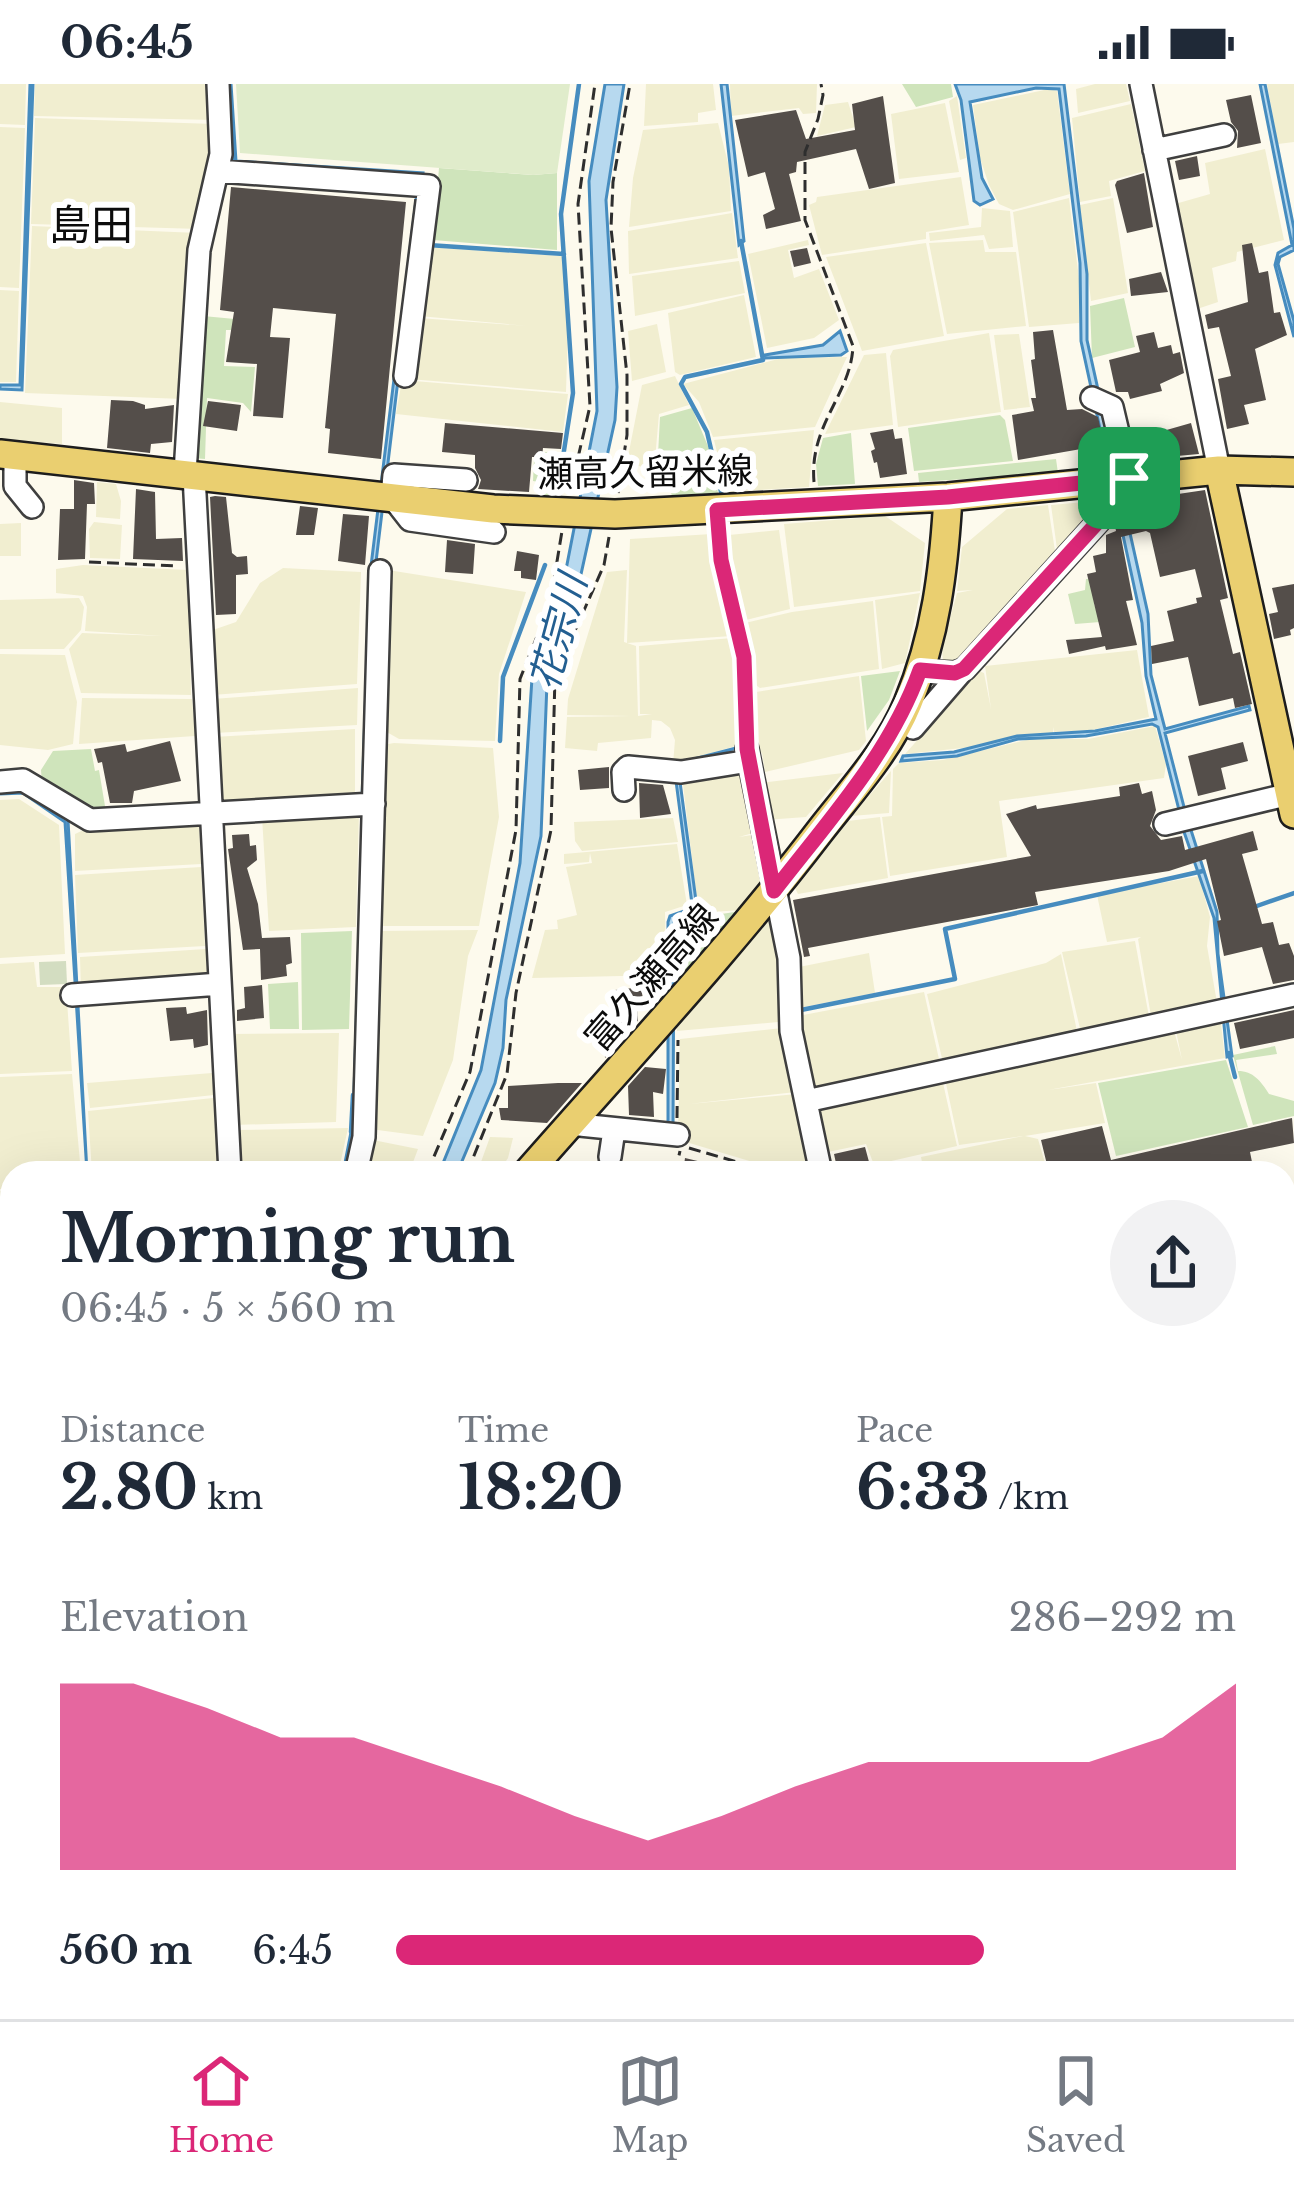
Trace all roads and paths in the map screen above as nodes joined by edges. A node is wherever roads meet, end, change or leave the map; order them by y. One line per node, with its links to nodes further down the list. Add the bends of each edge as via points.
1 (218, 84): 8 (street)
2 (595, 84): 22 (path, via 578,203 590,406)
3 (630, 84): 23 (path, via 611,228 627,435)
4 (821, 84): 19 (path, via 805,152 806,220 853,346 818,432)
5 (1141, 84): 7 (street)
6 (1225, 135): 7 (street)
7 (1154, 150): 12 (street)
8 (218, 171): 9 (street, via 429,186); 14 (street, via 199,250)
9 (405, 376)
10 (1092, 398): 15 (street, via 1112,406)
11 (8, 455): 14 (main road, 瀬高久留米線); 20 (street, via 15,486)
12 (1219, 470): 13 (main road, 瀬高久留米線); 15 (main road, 瀬高久留米線); 35 (main road)
13 (1294, 472)
14 (190, 474): 17 (main road, 瀬高久留米線); 26 (street)
15 (1133, 478): 18 (main road, 瀬高久留米線); 28 (street)
16 (466, 480): 17 (street, via 394,475)
17 (392, 497): 22 (main road, 瀬高久留米線); 24 (street, via 410,520)
18 (948, 497): 19 (main road, 瀬高久留米線); 29 (main road, 富久瀬高線, via 945,558)
19 (816, 502): 21 (main road, 瀬高久留米線)
20 (32, 507)
21 (717, 510): 23 (main road, 瀬高久留米線); 31 (path, via 744,657)
22 (568, 512): 23 (main road, 瀬高久留米線); 50 (path, via 550,604 520,679 516,830 470,1072)
23 (609, 514): 51 (path, via 604,565 555,676 551,830 507,1074)
24 (494, 532)
25 (88, 562): 26 (path)
26 (200, 567): 36 (street)
27 (380, 571): 34 (street)
28 (964, 669): 29 (street); 30 (street)
29 (920, 670): 38 (main road, 富久瀬高線, via 878,755)
30 (914, 728)
31 (748, 755): 33 (street, via 680,772 628,766); 38 (street)
32 (0, 782): 36 (street, via 23,781 90,820)
33 (624, 790)
34 (374, 804): 36 (street); 49 (street)
35 (1292, 804): 37 (street)
36 (212, 814): 39 (street)
37 (1165, 824)
38 (774, 891): 43 (street); 44 (main road, 富久瀬高線)
39 (220, 984): 40 (street); 48 (street)
40 (72, 995)
41 (1294, 995): 43 (street)
42 (678, 1040): 46 (path)
43 (806, 1101): 55 (street)
44 (570, 1124): 45 (street); 52 (main road, 富久瀬高線)
45 (614, 1130): 46 (street); 47 (street)
46 (678, 1135)
47 (610, 1157)
48 (229, 1161)
49 (359, 1161)
50 (432, 1161)
51 (472, 1161)
52 (538, 1161)
53 (678, 1161): 54 (path, via 681,1145)
54 (735, 1161)
55 (818, 1161)

